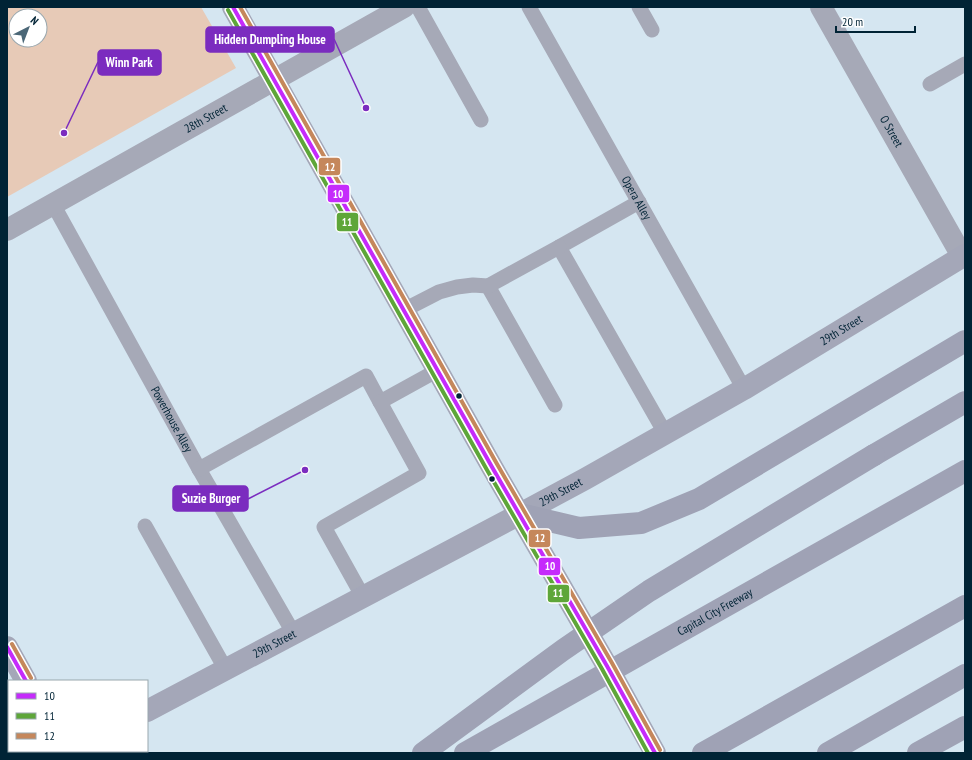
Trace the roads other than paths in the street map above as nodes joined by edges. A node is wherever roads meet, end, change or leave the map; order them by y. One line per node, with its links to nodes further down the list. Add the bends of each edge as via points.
1 (233, 7): 9 (main road)
2 (404, 7): 9 (street, 28th Street)
3 (418, 7): 11 (lane)
4 (529, 7): 12 (lane, Opera Alley)
5 (639, 7): 7 (lane)
6 (821, 7): 16 (street, O Street)
7 (652, 30)
8 (965, 64): 10 (lane)
9 (274, 80): 13 (street, 28th Street); 18 (main road)
10 (930, 84)
11 (482, 120)
12 (639, 202): 15 (lane); 21 (lane, Opera Alley)
13 (53, 204): 14 (street, 28th Street); 26 (lane, Powerhouse Alley)
14 (7, 230)
15 (559, 247): 17 (lane); 25 (lane)
16 (963, 255): 21 (main road, 29th Street)
17 (488, 286): 18 (lane, via 473,285 439,292); 24 (lane)
18 (404, 310): 20 (main road)
19 (965, 341): 28 (highway, via 699,499 641,523 579,528)
20 (438, 370): 22 (lane); 28 (main road)
21 (744, 389): 25 (main road, 29th Street)
22 (380, 402): 26 (lane, via 366,376); 30 (lane, via 419,473 324,527)
23 (965, 402): 39 (highway, bridge, via 649,591 562,650)
24 (555, 405)
25 (665, 433): 28 (main road, 29th Street)
26 (199, 469): 32 (lane, Powerhouse Alley)
27 (965, 471): 40 (highway, Capital City Freeway, bridge)
28 (520, 514): 30 (main road, 29th Street); 41 (main road)
29 (146, 526): 34 (lane)
30 (363, 597): 32 (main road, 29th Street)
31 (965, 606): 42 (highway)
32 (294, 634): 34 (main road, 29th Street)
33 (7, 647): 36 (main road)
34 (226, 670): 37 (main road, 29th Street)
35 (965, 675): 43 (highway)
36 (25, 680)
37 (148, 710)
38 (965, 727): 44 (highway)
39 (423, 753)
40 (465, 753)
41 (655, 753)
42 (703, 753)
43 (828, 753)
44 (918, 753)

